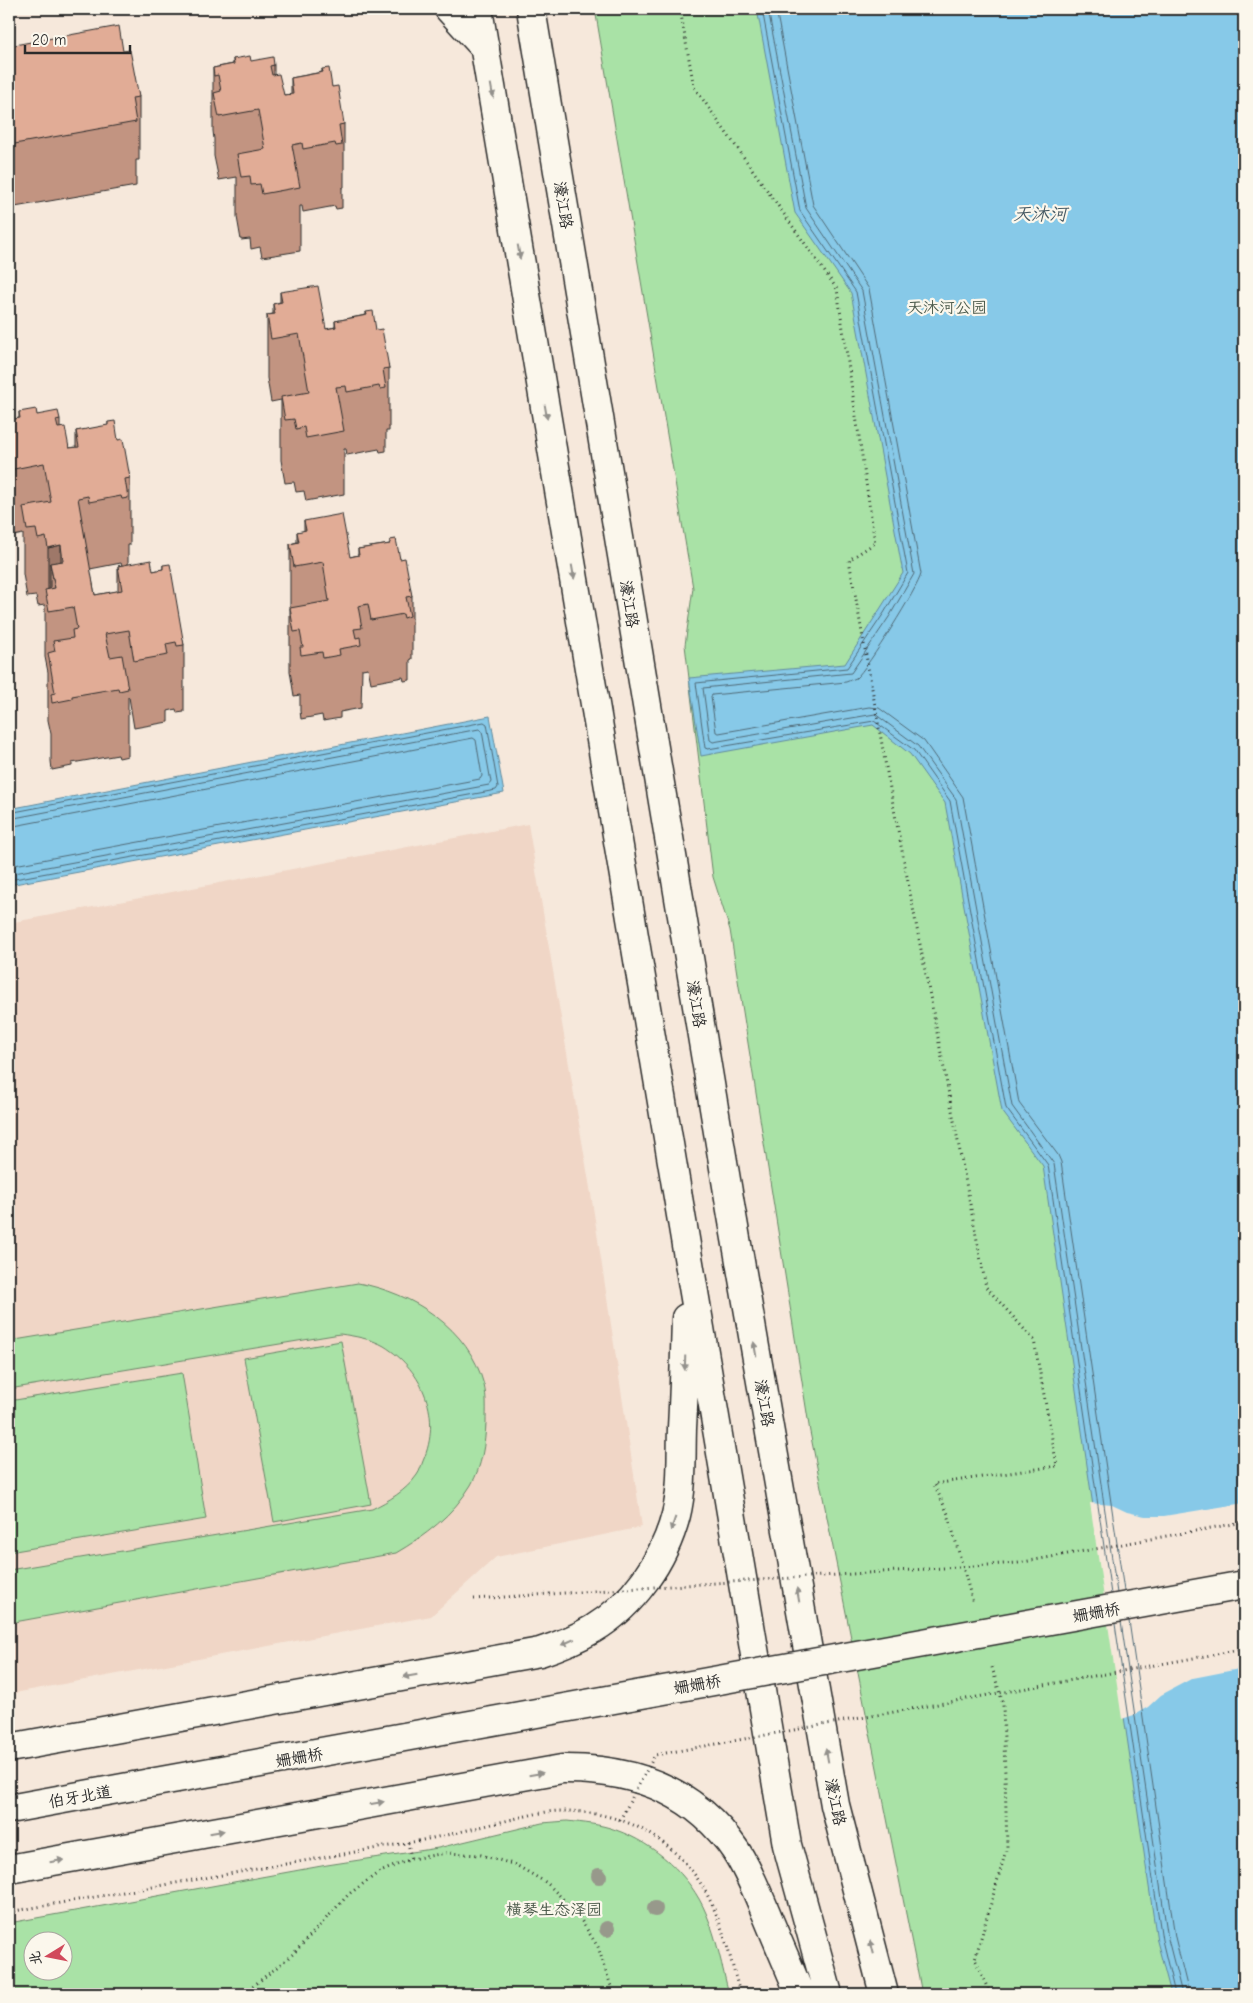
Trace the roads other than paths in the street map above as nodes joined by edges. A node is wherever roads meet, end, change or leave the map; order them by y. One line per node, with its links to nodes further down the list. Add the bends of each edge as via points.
1 (449, 9): 4 (main road)
2 (478, 9): 4 (main road)
3 (531, 9): 13 (main road, 濠江路, one-way to 3, via 832,1786 733,1220)
4 (485, 48): 5 (main road, one-way to 5)
5 (688, 1262): 7 (main road, one-way to 7, via 680,1487 676,1515 648,1576 616,1612 593,1629 540,1652); 12 (main road, via 787,1844)
6 (1244, 1585): 8 (main road, 姗姗桥, bridge)
7 (9, 1748)
8 (150, 1783): 9 (main road, 伯牙北道)
9 (9, 1809)
10 (9, 1869): 11 (main road, one-way to 11, via 562,1769 619,1772 673,1792 718,1828 751,1876)
11 (800, 1994)
12 (828, 1994)
13 (884, 1994)

